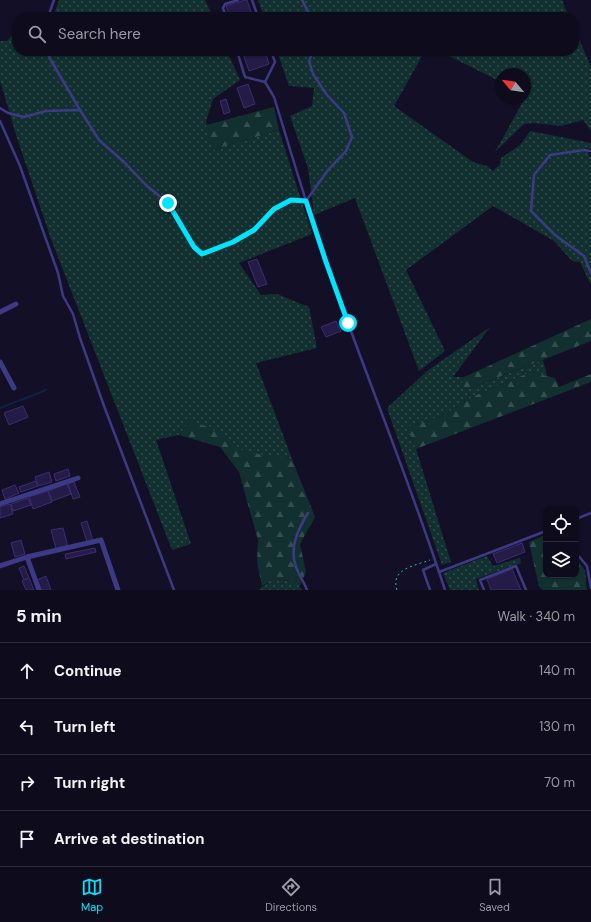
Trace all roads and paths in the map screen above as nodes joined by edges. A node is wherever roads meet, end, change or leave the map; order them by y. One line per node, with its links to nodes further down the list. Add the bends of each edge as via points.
1 (54, 0): 5 (lane)
2 (238, 0): 6 (lane, via 225,4)
3 (252, 0): 7 (lane)
4 (302, 0): 8 (lane)
5 (50, 12)
6 (224, 12)
7 (256, 12)
8 (308, 12)
9 (50, 56): 15 (lane)
10 (239, 56): 13 (lane, via 245,77)
11 (273, 56): 13 (lane, via 275,62)
12 (311, 56): 18 (lane, via 309,61 313,74 327,95 344,113 352,137 346,151 328,170)
13 (265, 82): 18 (lane, via 274,97)
14 (0, 108): 15 (lane, via 24,117 46,111)
15 (80, 110): 18 (lane, via 99,140 168,203 194,247 202,254 233,242 254,230 274,209 291,200)
16 (0, 121): 39 (lane, via 20,166 58,272 63,296 73,314 104,406)
17 (591, 151): 19 (lane, via 550,155 534,175 531,211 555,235 584,256)
18 (306, 201): 32 (lane)
19 (591, 273)
20 (16, 304): 21 (street)
21 (0, 312)
22 (0, 362): 23 (street)
23 (14, 388)
24 (78, 478): 25 (street)
25 (0, 504)
26 (308, 513): 40 (lane, via 294,544 296,566)
27 (591, 513): 28 (lane)
28 (579, 518)
29 (543, 532): 35 (lane)
30 (28, 557): 34 (street); 37 (street); 38 (street, via 101,540)
31 (579, 557): 36 (lane, via 587,566)
32 (434, 558): 33 (lane); 41 (path, via 402,570 395,583)
33 (436, 564): 35 (lane); 42 (lane, via 423,570)
34 (0, 566)
35 (439, 572): 43 (lane)
36 (591, 588)
37 (39, 590)
38 (118, 590)
39 (174, 590)
40 (307, 590)
41 (397, 590)
42 (430, 590)
43 (445, 590)
44 (484, 590): 45 (lane, via 480,580 516,566)
45 (526, 590)

